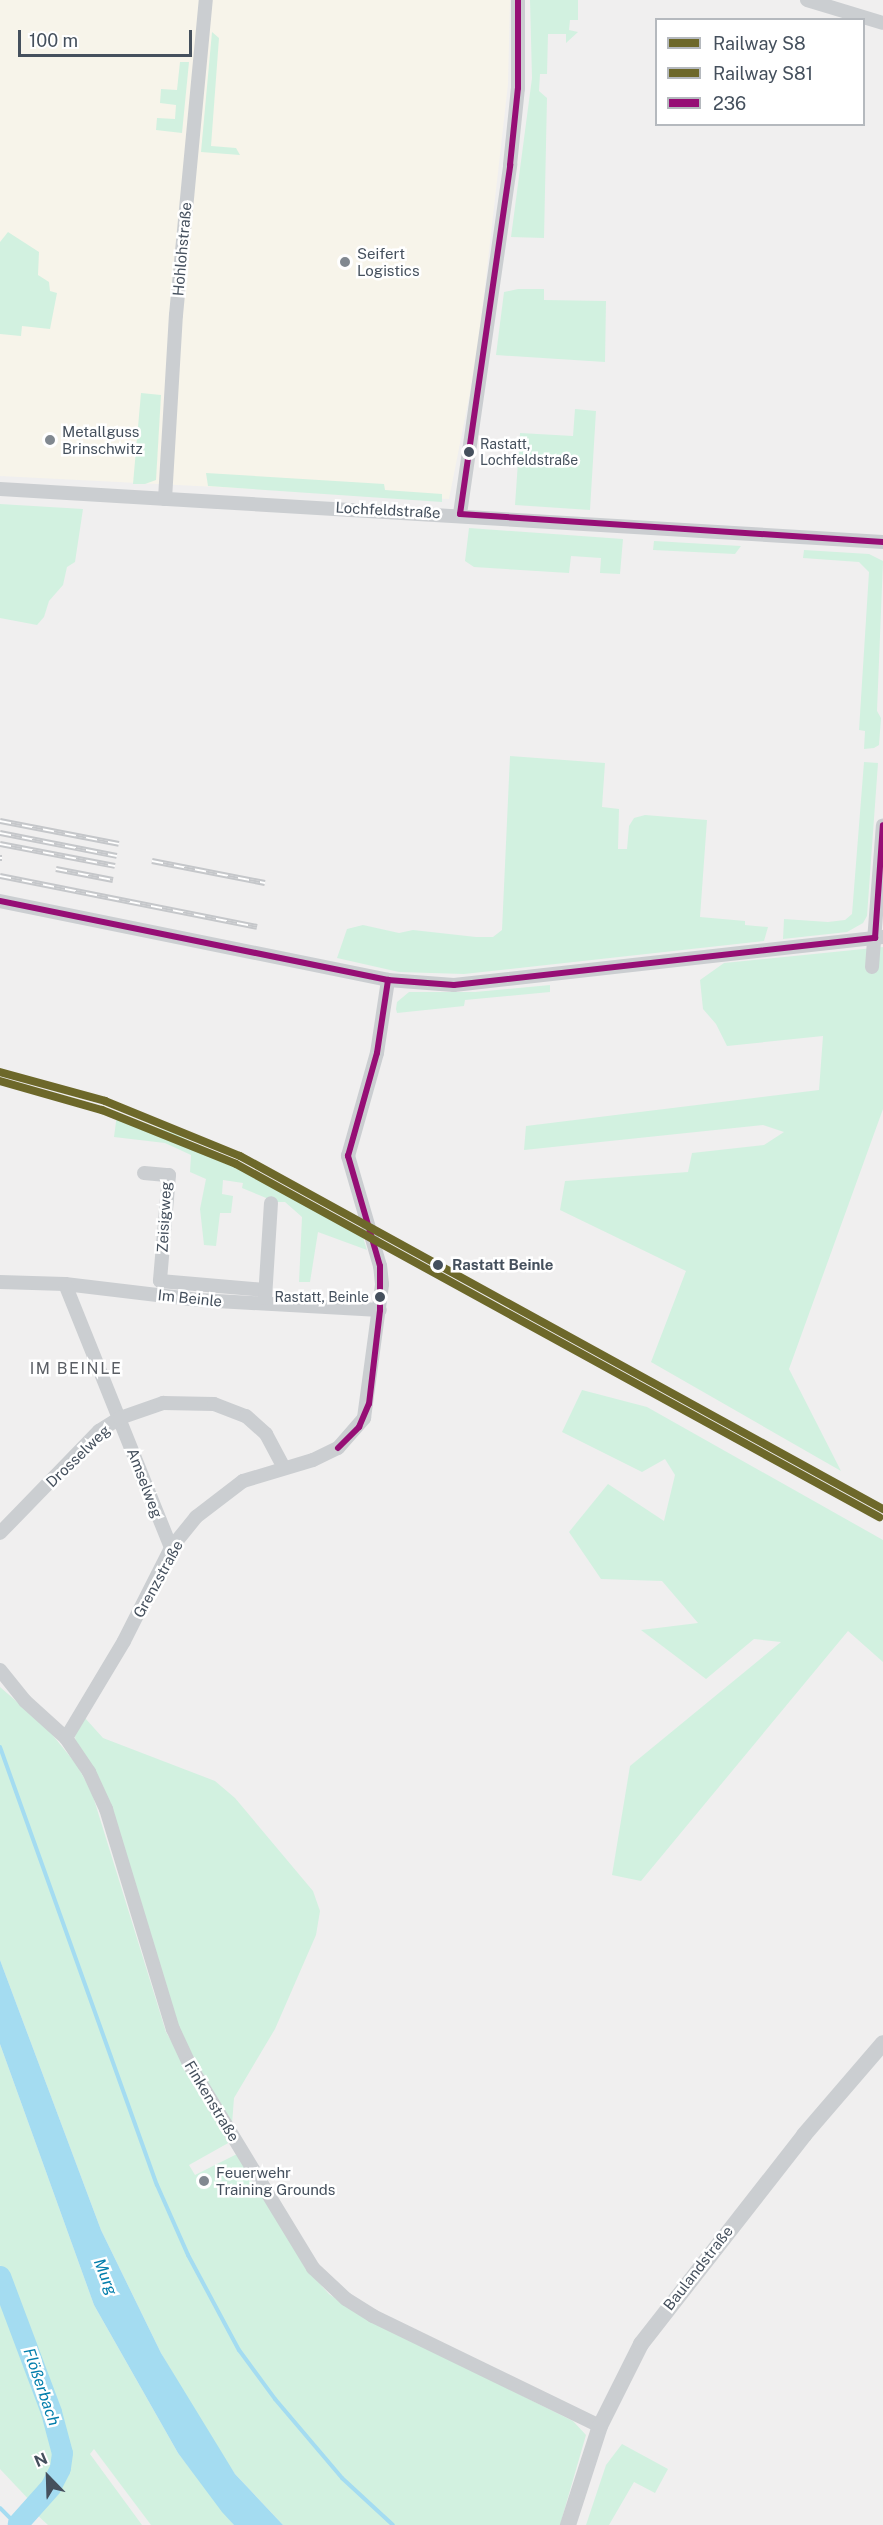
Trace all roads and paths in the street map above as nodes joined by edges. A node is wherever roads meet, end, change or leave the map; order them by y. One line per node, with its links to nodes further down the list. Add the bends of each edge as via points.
1 (206, 0): 6 (street, Hohlohstraße, via 176,315)
2 (518, 0): 7 (street, via 518,88 510,165)
3 (807, 0): 4 (street)
4 (883, 23)
5 (0, 489): 6 (street, Lochfeldstraße)
6 (165, 499): 7 (street, Lochfeldstraße)
7 (460, 514): 8 (street, Lochfeldstraße)
8 (883, 542)
9 (883, 825): 11 (street)
10 (0, 901): 13 (street)
11 (879, 937): 12 (street); 13 (street, via 479,984)
12 (872, 967)
13 (388, 980): 20 (street, Grenzstraße, via 377,1053 348,1156 380,1266)
14 (144, 1173): 16 (street, Zeisigweg, via 169,1175)
15 (271, 1203): 19 (street)
16 (160, 1281): 19 (street, Im Beinle)
17 (0, 1282): 18 (street, Im Beinle)
18 (65, 1284): 19 (street, Im Beinle, via 199,1300); 21 (street, Amselweg)
19 (265, 1297): 20 (street, Im Beinle)
20 (380, 1310): 22 (street, Grenzstraße, via 369,1404 358,1428 324,1455)
21 (120, 1418): 22 (street, Drosselweg, via 178,1401 232,1409 266,1434); 23 (street, Drosselweg, via 87,1442); 24 (street, Amselweg)
22 (284, 1468): 24 (street, Grenzstraße, via 243,1480 225,1491 196,1517)
23 (0, 1533)
24 (171, 1548): 26 (street, Grenzstraße, via 124,1641)
25 (0, 1670): 26 (street, Finkenstraße, via 25,1701)
26 (66, 1738): 28 (street, Finkenstraße, via 89,1772 106,1809 173,2029 189,2064 313,2268 346,2299 373,2316)
27 (883, 2043): 28 (street, Baulandstraße, via 674,2297 641,2344)
28 (600, 2426): 29 (street, Baulandstraße)
29 (568, 2525)

